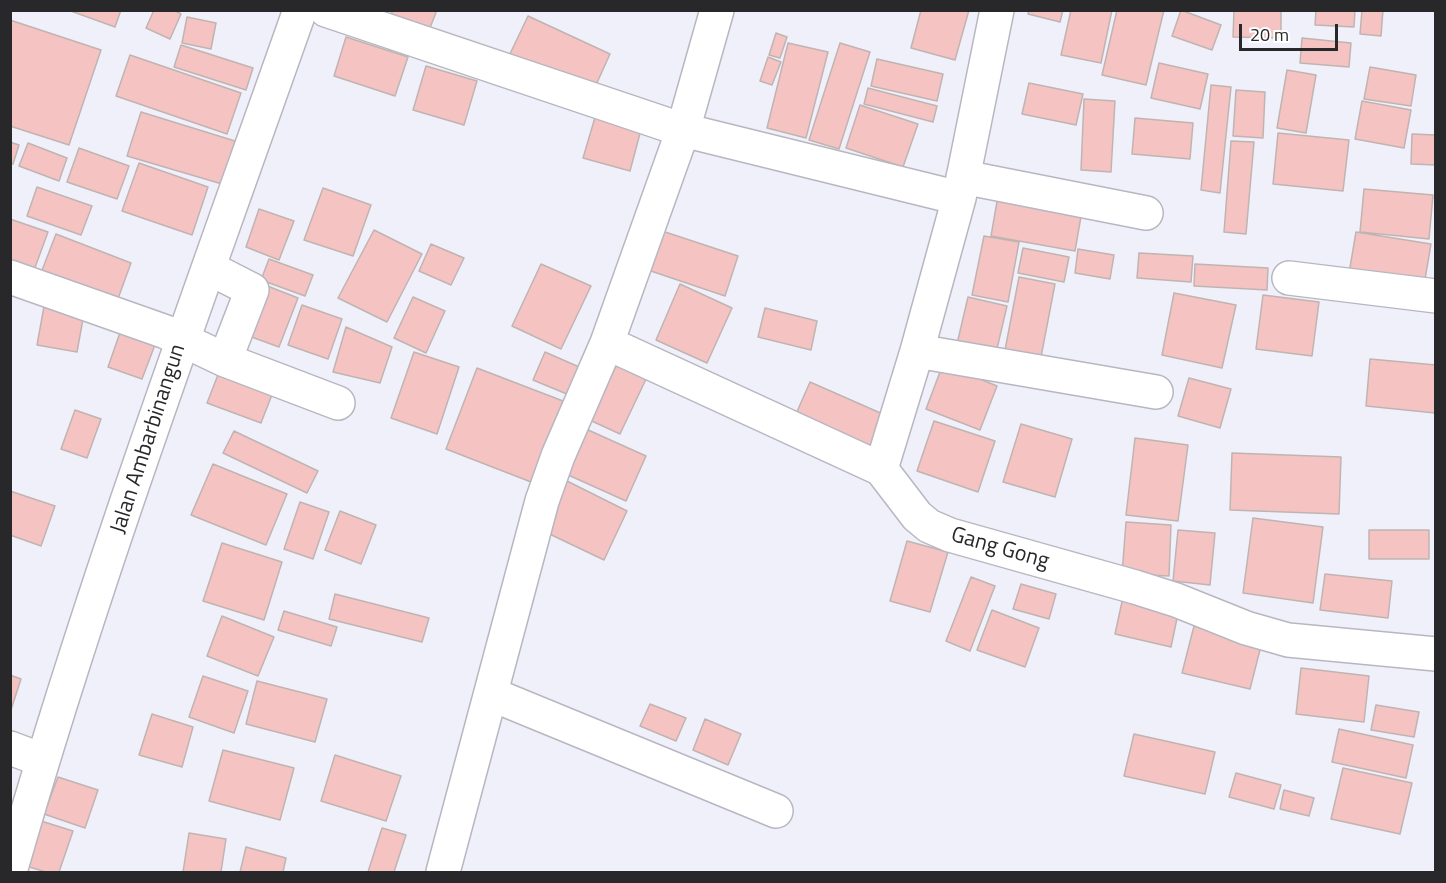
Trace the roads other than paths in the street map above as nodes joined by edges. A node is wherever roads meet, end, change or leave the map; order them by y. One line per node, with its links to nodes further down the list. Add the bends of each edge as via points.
1 (300, 10): 8 (street, Jalan Ambarbinangun)
2 (326, 10): 5 (street)
3 (717, 10): 5 (street)
4 (997, 10): 6 (street)
5 (683, 130): 6 (street); 13 (street)
6 (961, 188): 7 (street); 14 (street)
7 (1146, 213)
8 (209, 268): 12 (street, Jalan Ambarbinangun); 15 (street, via 252,290)
9 (10, 277): 12 (street)
10 (1289, 278): 11 (street)
11 (1436, 296)
12 (182, 339): 15 (street); 22 (street, Jalan Ambarbinangun)
13 (607, 343): 18 (street, Gang Gong); 20 (street, via 542,501)
14 (917, 351): 16 (street); 18 (street)
15 (225, 360): 17 (street)
16 (1156, 392)
17 (338, 403)
18 (881, 469): 19 (street, Gang Gong, via 917,516 950,535 1145,590 1288,640)
19 (1436, 654)
20 (491, 694): 23 (street); 25 (street)
21 (10, 748): 22 (street)
22 (42, 760): 24 (street, Jalan Ambarbinangun)
23 (776, 811)
24 (10, 872)
25 (443, 873)

